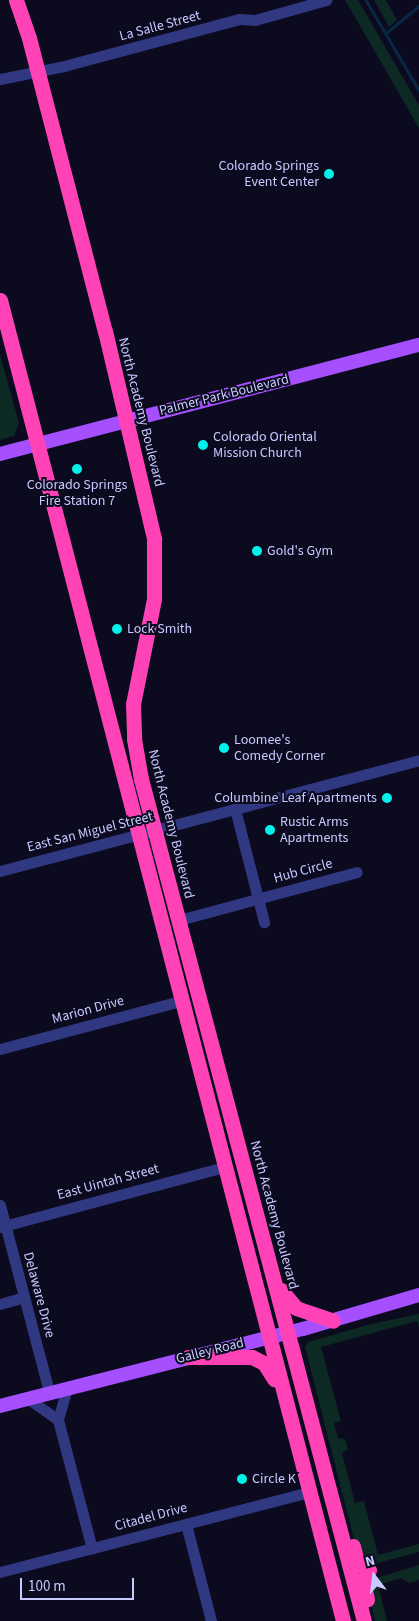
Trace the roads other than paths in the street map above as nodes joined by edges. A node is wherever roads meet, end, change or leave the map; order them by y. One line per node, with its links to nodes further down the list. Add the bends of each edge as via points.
1 (16, 0): 3 (highway, North Academy Boulevard)
2 (326, 0): 3 (street, La Salle Street, via 255,20 240,19 50,70)
3 (37, 70): 4 (street, La Salle Street); 7 (highway, North Academy Boulevard)
4 (0, 79)
5 (0, 300): 8 (highway)
6 (419, 345): 7 (main road, Palmer Park Boulevard)
7 (127, 419): 8 (main road, Palmer Park Boulevard); 12 (highway, North Academy Boulevard, via 154,539 154,599 135,684 133,722 138,765)
8 (38, 444): 9 (main road, Palmer Park Boulevard); 13 (highway)
9 (0, 454)
10 (419, 760): 11 (street, East San Miguel Street)
11 (235, 809): 12 (street, East San Miguel Street); 16 (street)
12 (155, 831): 13 (street, East San Miguel Street); 17 (highway, North Academy Boulevard)
13 (140, 834): 14 (street, East San Miguel Street); 19 (highway)
14 (0, 871)
15 (357, 872): 16 (street, Hub Circle)
16 (258, 899): 17 (street, Hub Circle); 18 (street)
17 (179, 920): 24 (highway, North Academy Boulevard)
18 (264, 922)
19 (184, 1000): 20 (street, Marion Drive); 21 (highway)
20 (0, 1049)
21 (224, 1166): 23 (street, East Uintah Street); 30 (highway)
22 (0, 1205): 23 (street, Delaware Drive)
23 (3, 1226): 26 (street, Delaware Drive)
24 (274, 1280): 28 (highway, via 296,1308); 29 (highway, North Academy Boulevard)
25 (419, 1295): 28 (main road, Galley Road)
26 (24, 1297): 27 (street); 33 (street, Delaware Drive)
27 (0, 1304)
28 (333, 1321): 29 (main road, Galley Road)
29 (289, 1333): 30 (main road, Galley Road); 39 (highway, North Academy Boulevard)
30 (267, 1337): 31 (main road, Galley Road); 34 (highway)
31 (188, 1357): 32 (main road, Galley Road); 34 (highway, via 245,1356 258,1359 272,1375)
32 (67, 1388): 33 (main road, Galley Road); 37 (street)
33 (49, 1392): 35 (main road, Galley Road)
34 (284, 1397): 38 (highway)
35 (28, 1398): 36 (main road, Galley Road); 37 (street)
36 (0, 1406)
37 (58, 1420): 41 (street)
38 (309, 1492): 40 (street, Citadel Drive); 44 (highway)
39 (333, 1506): 45 (highway, North Academy Boulevard); 46 (highway, via 345,1516 358,1562 369,1570 363,1582 370,1608)
40 (186, 1524): 41 (street, Citadel Drive); 43 (street)
41 (92, 1548): 42 (street, Citadel Drive)
42 (0, 1572)
43 (211, 1621)
44 (343, 1621)
45 (364, 1621)
46 (368, 1621)

